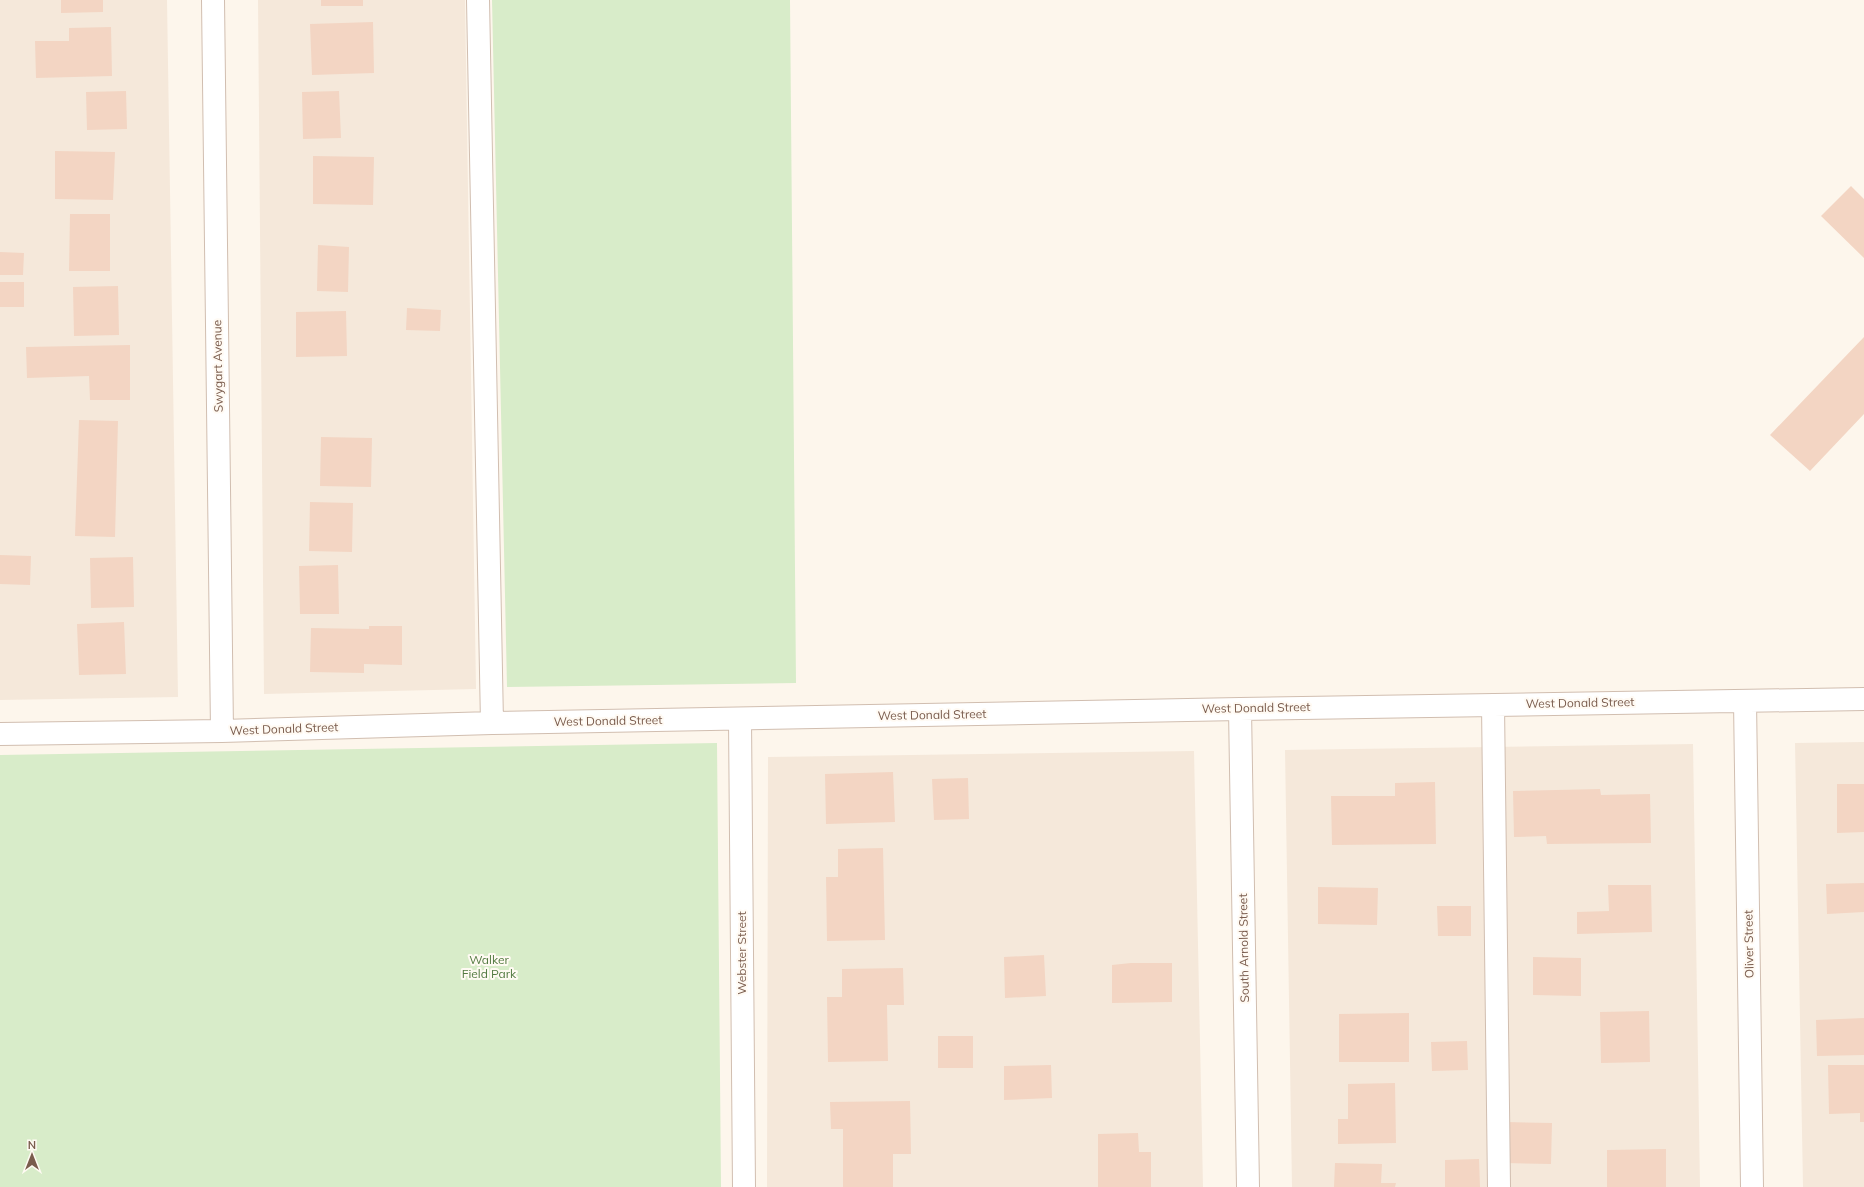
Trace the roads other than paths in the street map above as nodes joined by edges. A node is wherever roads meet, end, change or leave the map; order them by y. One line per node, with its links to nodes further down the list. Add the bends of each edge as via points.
1 (213, 0): 9 (street, Swygart Avenue)
2 (478, 0): 8 (street)
3 (1864, 699): 4 (street, West Donald Street)
4 (1745, 701): 5 (street, West Donald Street); 14 (street, Oliver Street)
5 (1492, 705): 6 (street, West Donald Street); 13 (street)
6 (1240, 709): 7 (street, West Donald Street); 12 (street, South Arnold Street)
7 (740, 719): 8 (street, West Donald Street); 11 (street, Webster Street)
8 (492, 723): 9 (street, West Donald Street)
9 (222, 731): 10 (street, West Donald Street)
10 (0, 734)
11 (744, 1187)
12 (1248, 1187)
13 (1499, 1187)
14 (1752, 1187)

